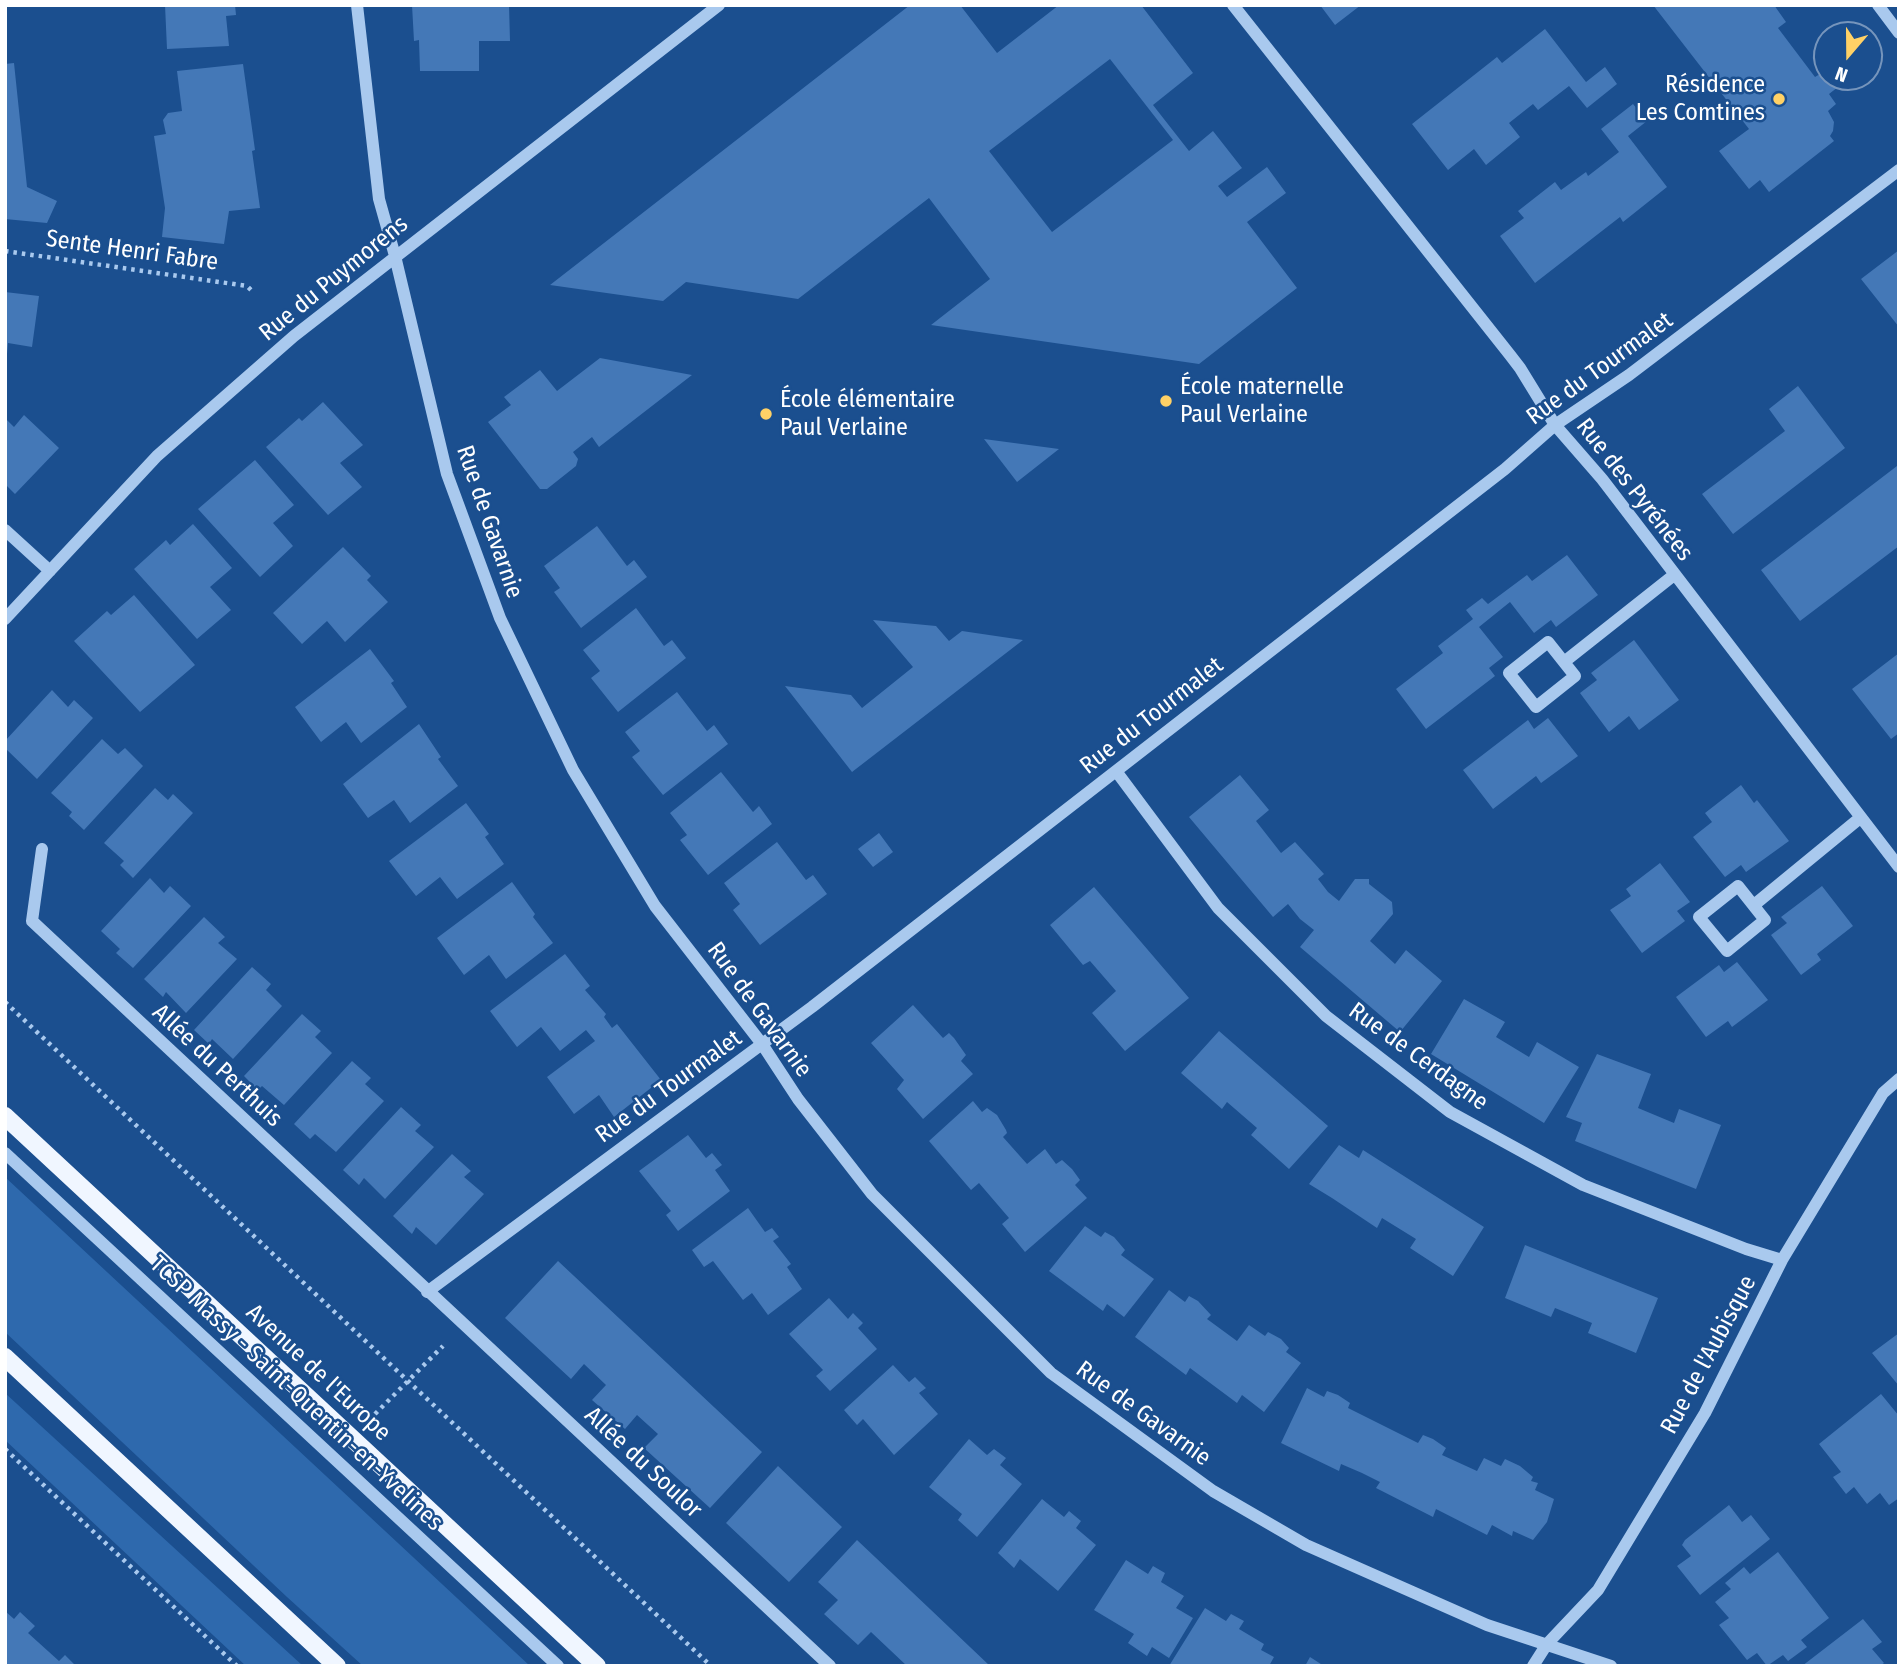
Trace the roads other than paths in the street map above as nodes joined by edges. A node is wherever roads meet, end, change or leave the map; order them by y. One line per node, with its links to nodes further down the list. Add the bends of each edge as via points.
1 (357, 5): 7 (street, Rue de Gavarnie, via 379,199)
2 (719, 5): 7 (street, Rue du Puymorens)
3 (1233, 5): 8 (street, Rue des Pyrénées, via 1520,368)
4 (1878, 5): 5 (street)
5 (1899, 33)
6 (1899, 170): 8 (street, Rue du Tourmalet, via 1629,375)
7 (395, 256): 10 (street, Rue du Puymorens, via 294,336 157,456); 19 (street, Rue de Gavarnie, via 447,474 500,618 573,770 655,906)
8 (1555, 425): 11 (street, Rue des Pyrénées); 14 (street, Rue du Tourmalet, via 1505,469)
9 (5, 530): 10 (street)
10 (50, 571): 12 (street, Rue du Puymorens)
11 (1674, 575): 13 (street); 15 (street, Rue des Pyrénées)
12 (5, 619)
13 (1564, 662): 13 (street, via 1548,642 1509,673 1536,707 1575,676)
14 (1116, 771): 19 (street, Rue du Tourmalet); 23 (street, Rue de Cerdagne, via 1218,908 1326,1016 1450,1112 1583,1185)
15 (1860, 818): 17 (street, Rue des Pyrénées); 18 (street)
16 (42, 849): 24 (street, Allée du Perthuis, via 32,921)
17 (1899, 867)
18 (1754, 905): 18 (street, via 1738,886 1699,917 1727,951 1766,920)
19 (762, 1045): 24 (street, Rue du Tourmalet); 26 (street, Rue de Gavarnie, via 872,1194 1051,1373 1213,1492 1306,1545 1488,1625)
20 (1899, 1079): 23 (street, Rue de l'Aubisque, via 1884,1093)
21 (5, 1116): 29 (main road, Avenue de l'Europe)
22 (5, 1153): 28 (street, TCSP Massy - Saint-Quentin-en-Yvelines)
23 (1782, 1260): 26 (street, Rue de l'Aubisque, via 1705,1413 1598,1590)
24 (427, 1292): 30 (street, Allée du Soulor)
25 (5, 1357): 27 (main road)
26 (1547, 1644): 31 (street); 32 (street, Rue de Gavarnie)
27 (337, 1666)
28 (558, 1666)
29 (597, 1666)
30 (830, 1666)
31 (1533, 1666)
32 (1611, 1666)

